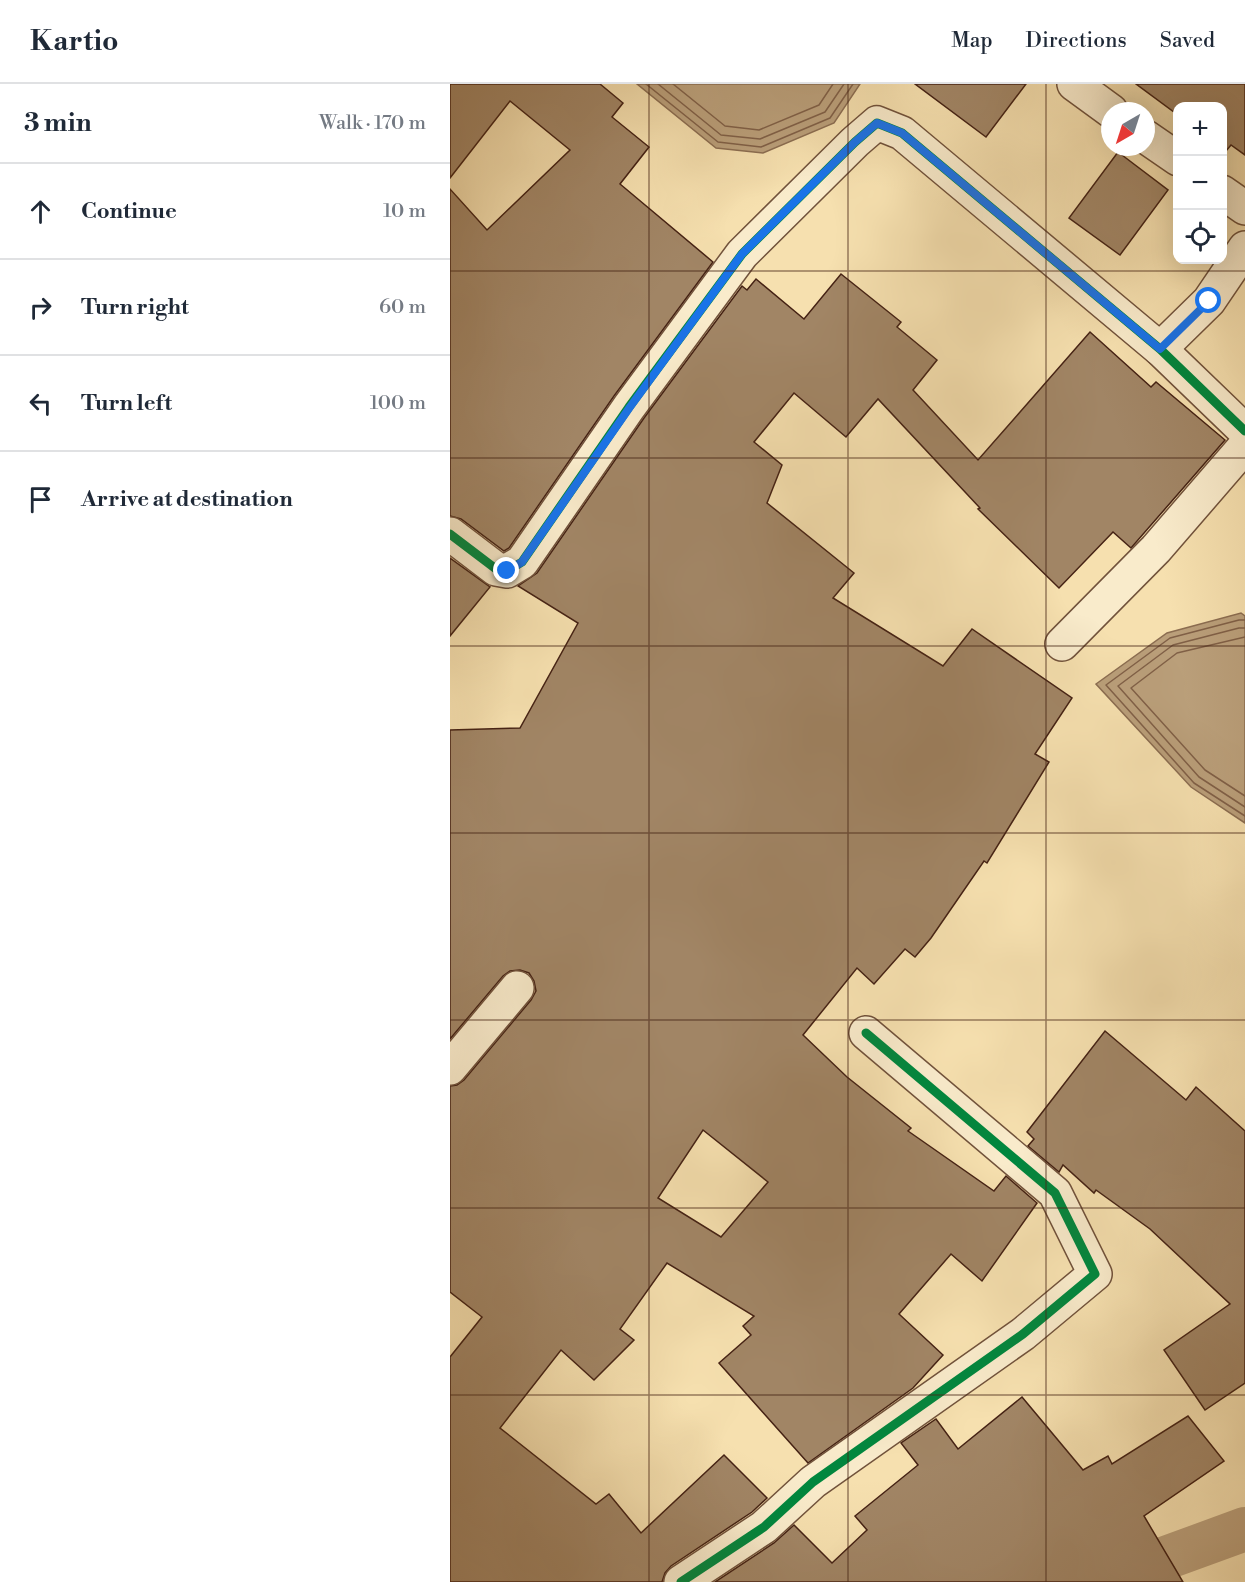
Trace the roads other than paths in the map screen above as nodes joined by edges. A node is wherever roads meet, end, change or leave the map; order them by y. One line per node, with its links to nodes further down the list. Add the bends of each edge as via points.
1 (1074, 84): 2 (street)
2 (1101, 104)
3 (1155, 143): 4 (street)
4 (1174, 156)
5 (1227, 195): 6 (street)
6 (1245, 208)
7 (1245, 248): 8 (street, via 1209,301)
8 (1160, 349): 9 (street); 11 (street, via 902,133 877,123 742,254 522,562 507,571 496,569)
9 (1245, 430)
10 (1245, 446): 12 (street, via 1156,549)
11 (450, 534)
12 (1062, 644)
13 (518, 988): 15 (street)
14 (866, 1033): 16 (street, via 1055,1193 1095,1274 1023,1334 813,1482 764,1527)
15 (450, 1068)
16 (681, 1582)

